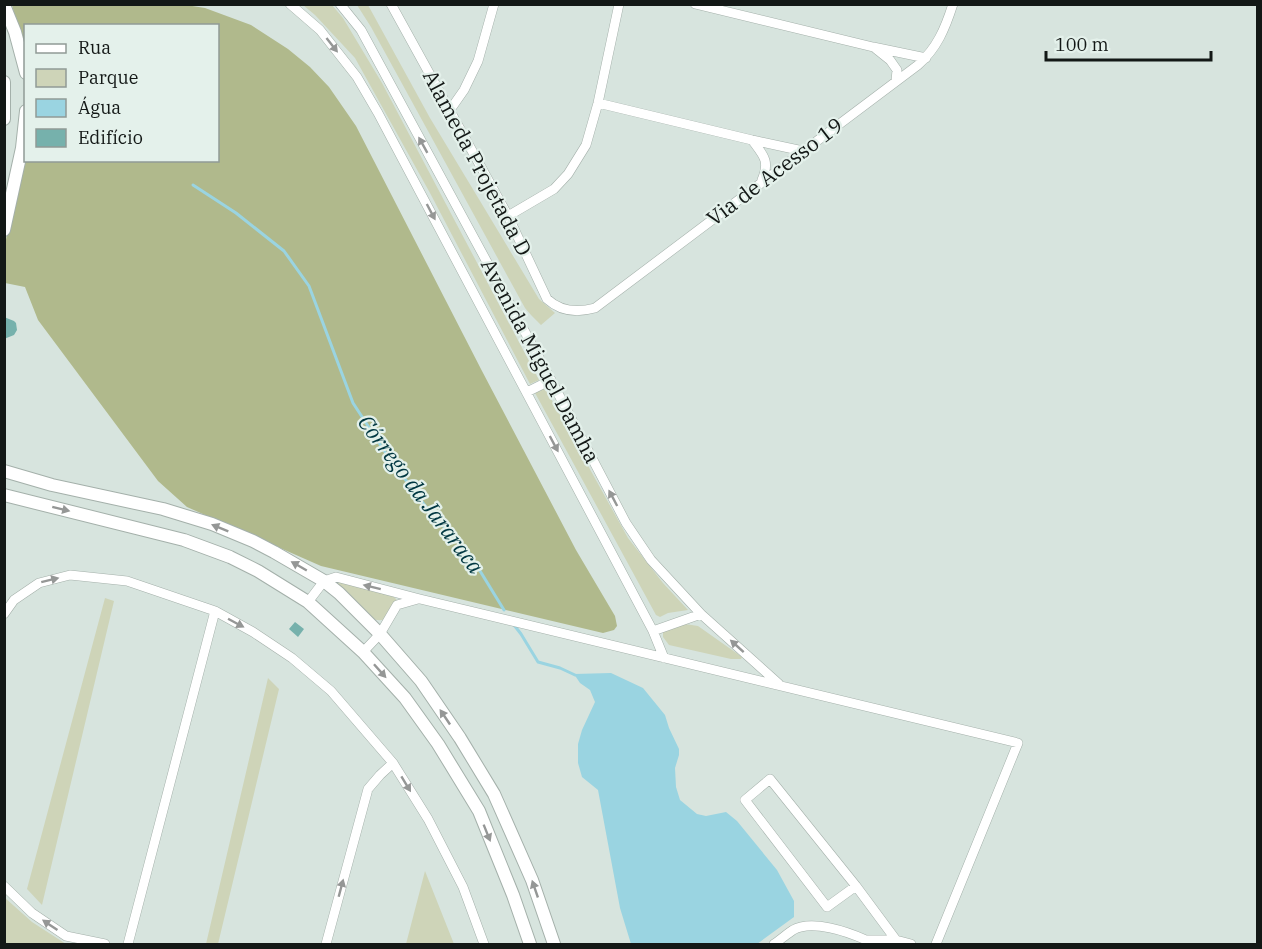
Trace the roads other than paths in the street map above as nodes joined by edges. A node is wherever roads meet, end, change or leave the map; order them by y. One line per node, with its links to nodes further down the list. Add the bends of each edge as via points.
1 (290, 4): 25 (street, Avenida Miguel Damha, one-way to 25, via 320,30 357,77)
2 (340, 4): 24 (street, Avenida Miguel Damha, one-way to 2, via 361,30)
3 (391, 4): 15 (street, Alameda Projetada D)
4 (494, 4): 15 (street, via 478,62)
5 (620, 4): 14 (street)
6 (695, 4): 9 (street)
7 (952, 4): 10 (street, Via de Acesso 19, via 946,27)
8 (4, 5): 11 (street)
9 (873, 47): 10 (street); 12 (street, via 897,70)
10 (927, 58): 12 (street, Via de Acesso 19)
11 (24, 66)
12 (896, 81): 19 (street, Via de Acesso 19)
13 (4, 82): 16 (street)
14 (598, 103): 18 (street); 21 (street, via 586,145 568,174 554,189)
15 (450, 110): 21 (street, Alameda Projetada D)
16 (4, 119)
17 (24, 130): 22 (street)
18 (752, 140): 19 (street); 20 (street, via 765,157 767,168)
19 (803, 151): 20 (street, Via de Acesso 19)
20 (761, 182): 23 (street, Via de Acesso 19, via 595,308)
21 (508, 216): 23 (street, Alameda Projetada D, via 547,299)
22 (4, 230)
23 (570, 311)
24 (551, 380): 25 (street); 33 (street, Avenida Miguel Damha, one-way to 24, via 651,560 626,523)
25 (527, 392): 34 (street, Avenida Miguel Damha, one-way to 34)
26 (4, 471): 28 (street, one-way to 26, via 253,541 212,524)
27 (4, 495): 30 (street, one-way to 30, via 184,540 230,557)
28 (324, 581): 29 (street, one-way to 28, via 336,578); 30 (street); 35 (street)
29 (420, 599): 35 (street, via 397,605); 37 (street)
30 (308, 602): 36 (street)
31 (215, 611): 32 (street, one-way to 31, via 14,600 39,583 70,575 127,581); 39 (street, one-way to 39, via 292,658 331,691); 46 (street)
32 (4, 614)
33 (701, 614): 34 (street); 38 (street, Avenida Miguel Damha, one-way to 33)
34 (653, 631): 37 (street, Avenida Miguel Damha)
35 (380, 634): 36 (street); 50 (street, one-way to 35, via 532,880 494,795 421,681)
36 (363, 652): 49 (street, one-way to 49, via 405,698 478,811)
37 (664, 658): 38 (street)
38 (780, 685): 44 (street, via 1018,743)
39 (393, 763): 47 (street, one-way to 39, via 368,789); 48 (street, one-way to 48, via 463,887)
40 (4, 886): 45 (street, one-way to 40, via 66,936 32,913)
41 (856, 886): 41 (street, via 827,907 745,800 770,779); 42 (street)
42 (896, 940): 43 (street); 52 (street)
43 (867, 942): 51 (street, via 847,932 814,926 795,929)
44 (936, 944): 53 (street)
45 (105, 945)
46 (128, 945)
47 (326, 945)
48 (484, 945)
49 (530, 945)
50 (554, 945)
51 (774, 945)
52 (911, 945)
53 (924, 945)

